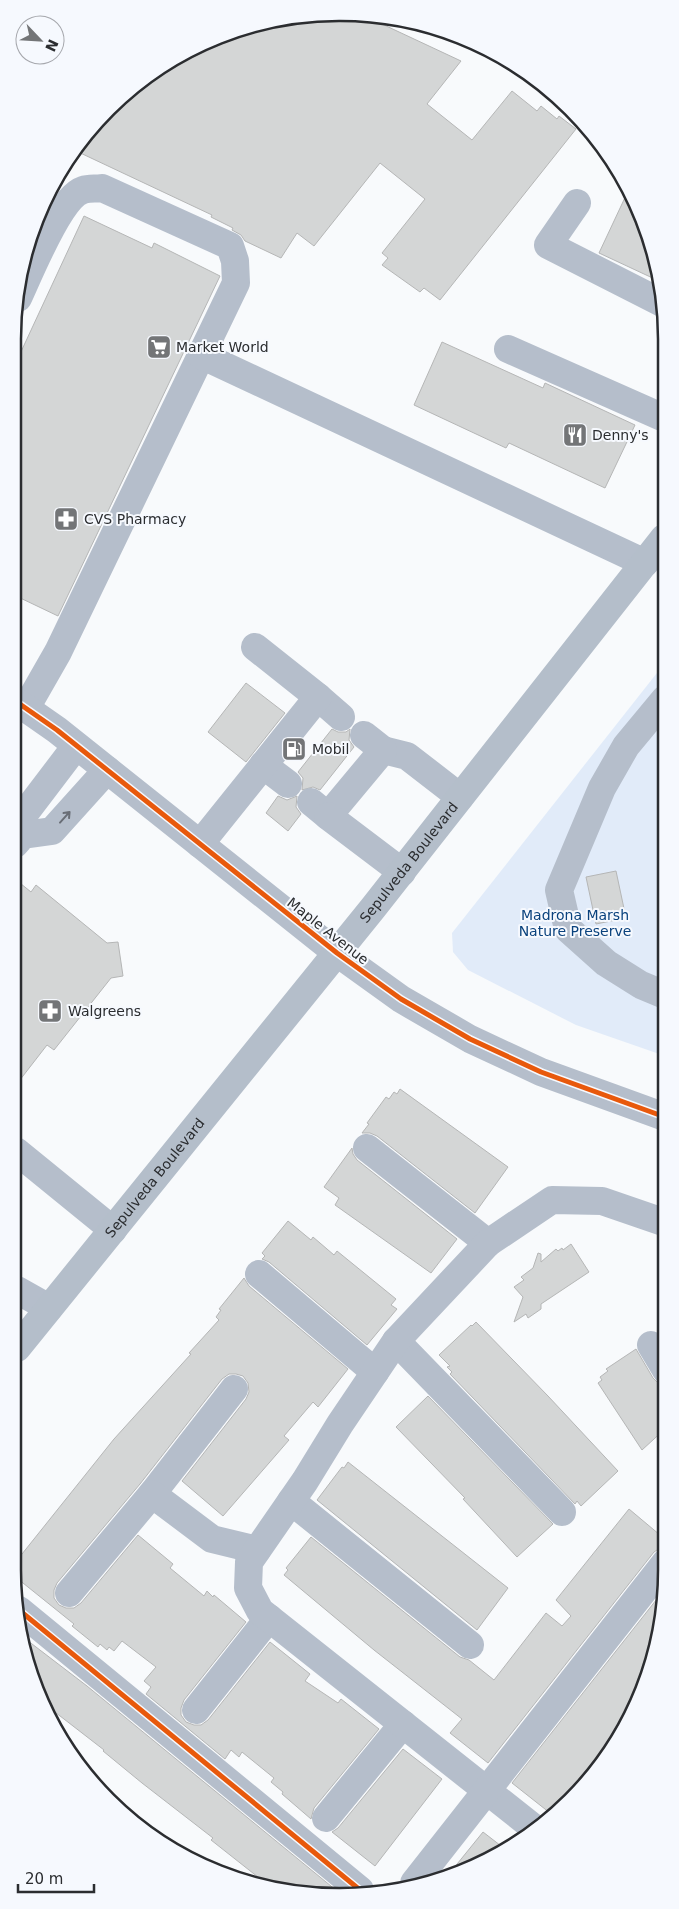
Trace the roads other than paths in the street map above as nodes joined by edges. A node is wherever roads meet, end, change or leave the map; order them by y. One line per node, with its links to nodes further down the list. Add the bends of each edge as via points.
1 (577, 203): 3 (street, via 548,245)
2 (27, 280): 5 (street, via 68,200 82,190 102,188 230,246 235,261 236,284)
3 (655, 299)
4 (508, 349): 6 (street)
5 (201, 355): 8 (street); 11 (street, via 58,652)
6 (658, 415)
7 (658, 546): 8 (main road, Sepulveda Boulevard)
8 (644, 563): 19 (main road, Sepulveda Boulevard)
9 (256, 647): 10 (street)
10 (318, 697): 14 (street); 16 (street)
11 (21, 703)
12 (21, 705): 15 (street, Maple Avenue)
13 (658, 706): 25 (street, via 626,746 602,788 559,890 568,929 606,963)
14 (342, 717)
15 (76, 746): 17 (street, Maple Avenue); 20 (street, via 22,817)
16 (263, 765): 18 (street); 22 (street)
17 (107, 770): 21 (street, one-way to 17, via 52,831); 22 (street, Maple Avenue)
18 (288, 784)
19 (460, 797): 23 (main road, Sepulveda Boulevard); 23 (street, via 407,756 374,742 320,809)
20 (21, 824)
21 (21, 839)
22 (200, 844): 24 (street, Maple Avenue)
23 (402, 872): 24 (main road, Sepulveda Boulevard)
24 (337, 953): 26 (street, Maple Avenue, via 401,999 470,1039 541,1072); 30 (main road, Sepulveda Boulevard)
25 (658, 992)
26 (658, 1114)
27 (367, 1148): 31 (street)
28 (21, 1155): 30 (street)
29 (658, 1220): 31 (street, via 602,1200 552,1200)
30 (112, 1230): 34 (main road, Sepulveda Boulevard)
31 (488, 1244): 35 (street)
32 (259, 1274): 39 (street)
33 (21, 1292): 34 (street)
34 (49, 1308): 36 (main road, Sepulveda Boulevard)
35 (396, 1341): 39 (street); 43 (street)
36 (21, 1343)
37 (650, 1345): 38 (street)
38 (658, 1358)
39 (375, 1372): 42 (street)
40 (234, 1389): 41 (street)
41 (152, 1494): 44 (street, via 212,1539); 46 (street)
42 (292, 1501): 44 (street); 49 (street)
43 (562, 1512)
44 (257, 1550): 48 (street, via 249,1562 248,1588 260,1611)
45 (658, 1572): 52 (street)
46 (69, 1593)
47 (25, 1615): 56 (street)
48 (269, 1618): 50 (street); 51 (street)
49 (470, 1645)
50 (196, 1710)
51 (403, 1724): 52 (street); 53 (street)
52 (487, 1791): 54 (street); 55 (street)
53 (326, 1818)
54 (530, 1824)
55 (418, 1878)
56 (357, 1887)

